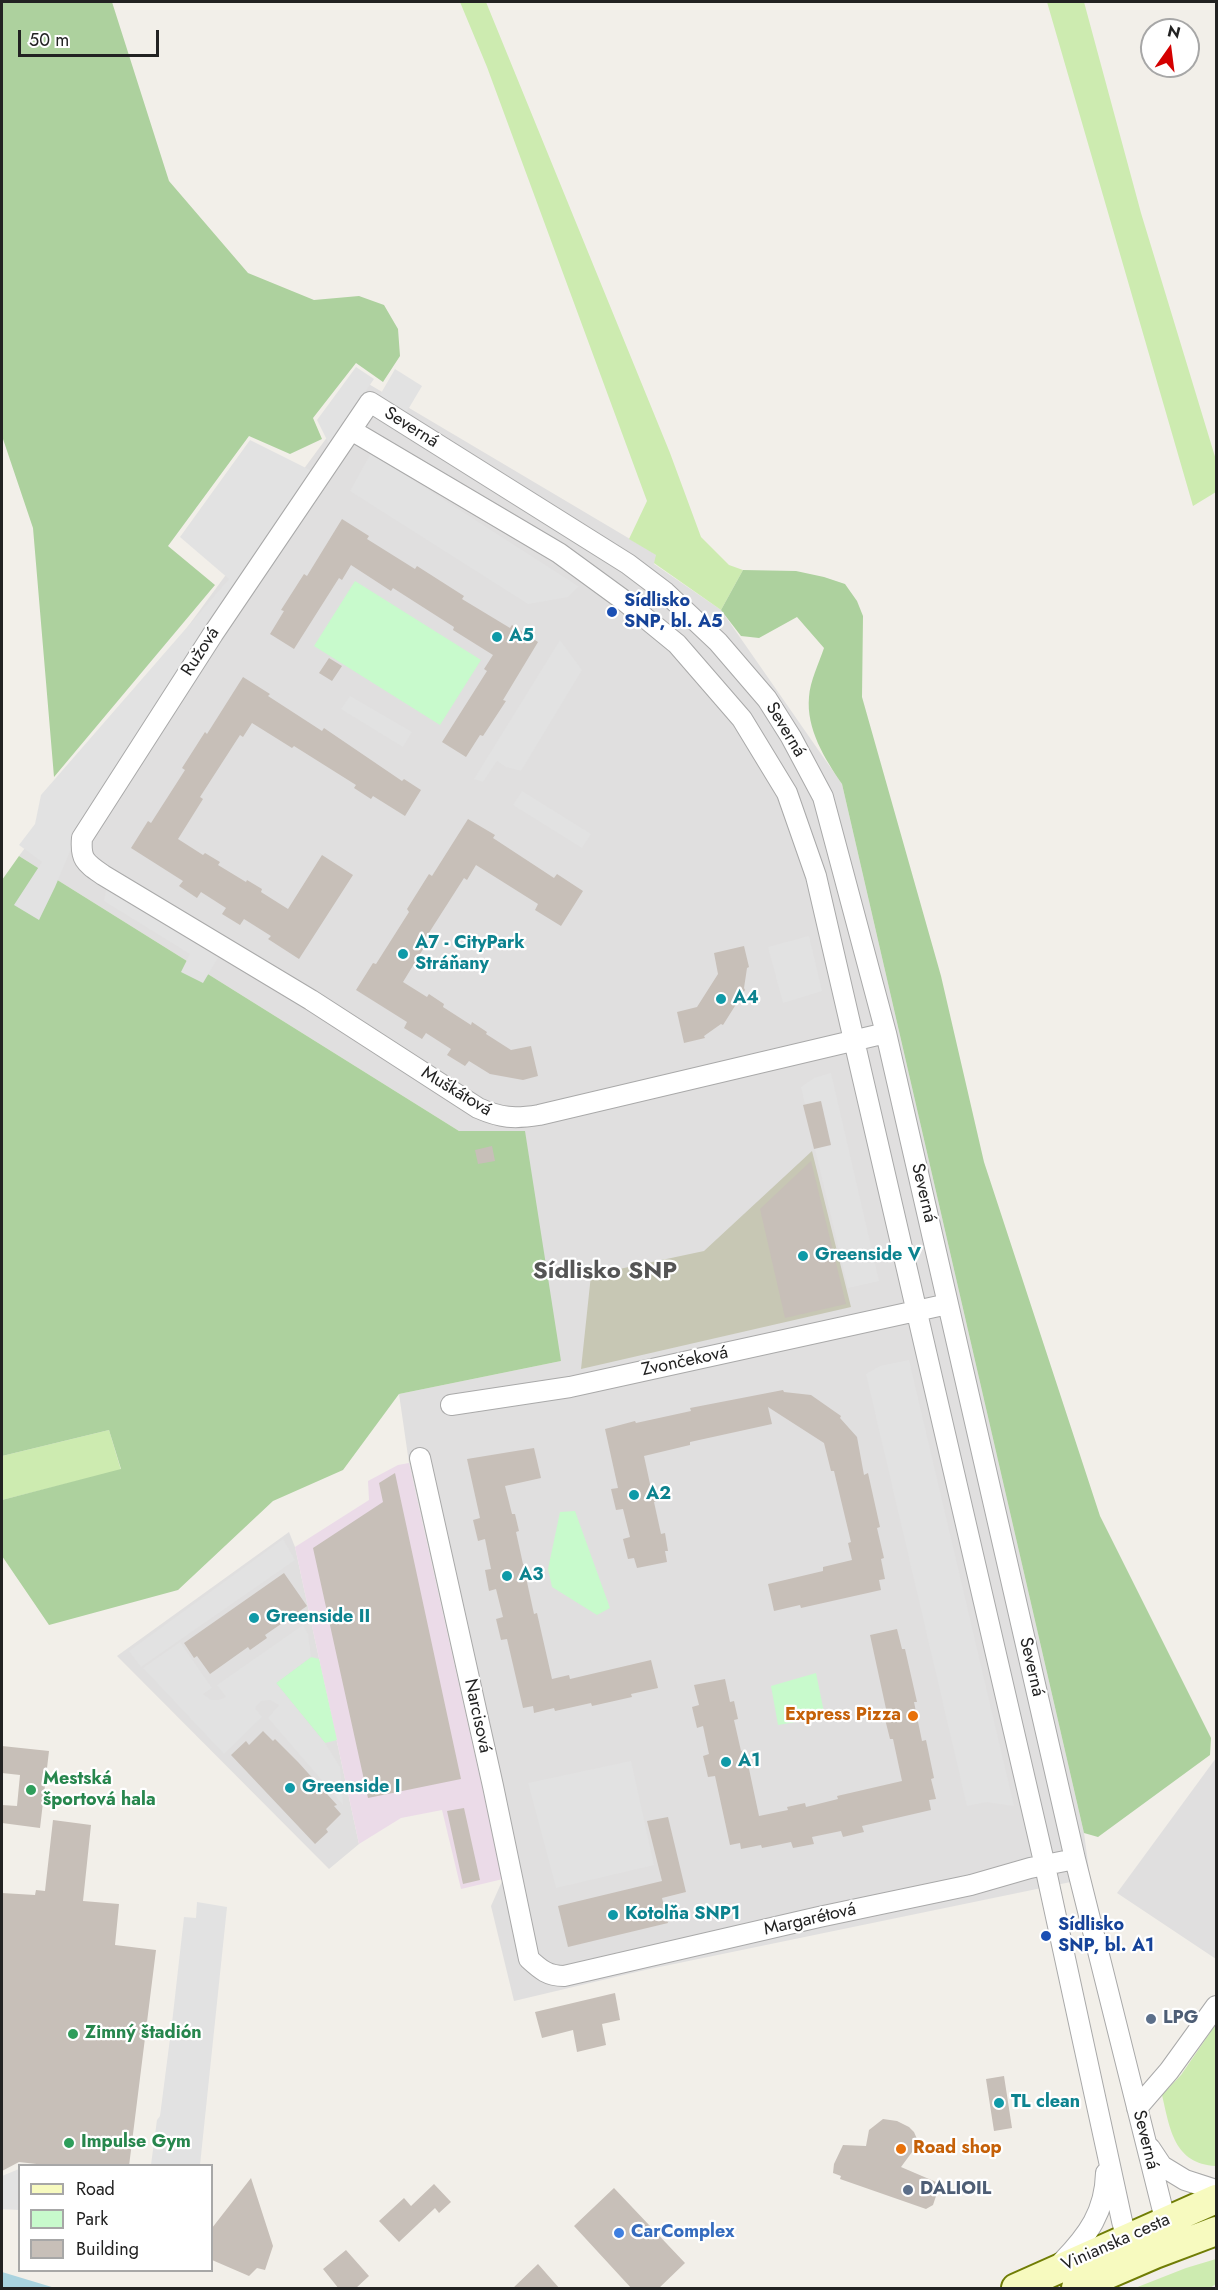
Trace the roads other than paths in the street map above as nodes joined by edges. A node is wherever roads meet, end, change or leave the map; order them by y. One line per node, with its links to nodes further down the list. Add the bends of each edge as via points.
1 (370, 402): 2 (street, Ružová); 3 (street, Severná)
2 (351, 430): 4 (street, Severná, via 528,534); 5 (street, Ružová, via 82,838 81,853 87,864)
3 (628, 564): 4 (street); 6 (street, Severná, via 665,592 718,642 767,699 791,737 823,797)
4 (612, 591): 7 (street, Severná, via 691,659 742,719 787,793 816,876)
5 (103, 875): 7 (street, Muškátová, via 311,1000 478,1108 497,1116 539,1115)
6 (885, 1033): 7 (street, Muškátová); 8 (street, Severná)
7 (854, 1039): 9 (street, Severná)
8 (948, 1304): 9 (street, Zvončeková); 12 (street, Severná)
9 (918, 1311): 10 (street, Zvončeková, via 570,1387); 13 (street, Severná)
10 (452, 1405)
11 (420, 1458): 14 (street, Narcisová, via 529,1959)
12 (1075, 1859): 13 (street, Margarétová); 16 (street, Severná)
13 (1045, 1866): 14 (street, Margarétová, via 564,1976 551,1976); 18 (street, Severná)
14 (540, 1970)
15 (1215, 2007): 16 (street)
16 (1137, 2108): 17 (street, Severná)
17 (1145, 2141): 19 (street, via 1162,2166 1185,2180); 21 (street, Severná)
18 (1106, 2152): 23 (street, Severná); 25 (street, via 1105,2188 1098,2213 1084,2240)
19 (1216, 2190)
20 (1216, 2199): 21 (main road, Vinianska cesta)
21 (1165, 2221): 23 (main road, Vinianska cesta); 24 (street, Severná, via 1168,2231)
22 (1216, 2231): 24 (main road, Vinianska cesta)
23 (1127, 2239): 24 (street); 25 (main road, Vinianska cesta)
24 (1155, 2254): 27 (main road, Vinianska cesta)
25 (1053, 2272): 26 (main road, Vinianska cesta)
26 (1016, 2289)
27 (1076, 2289)

